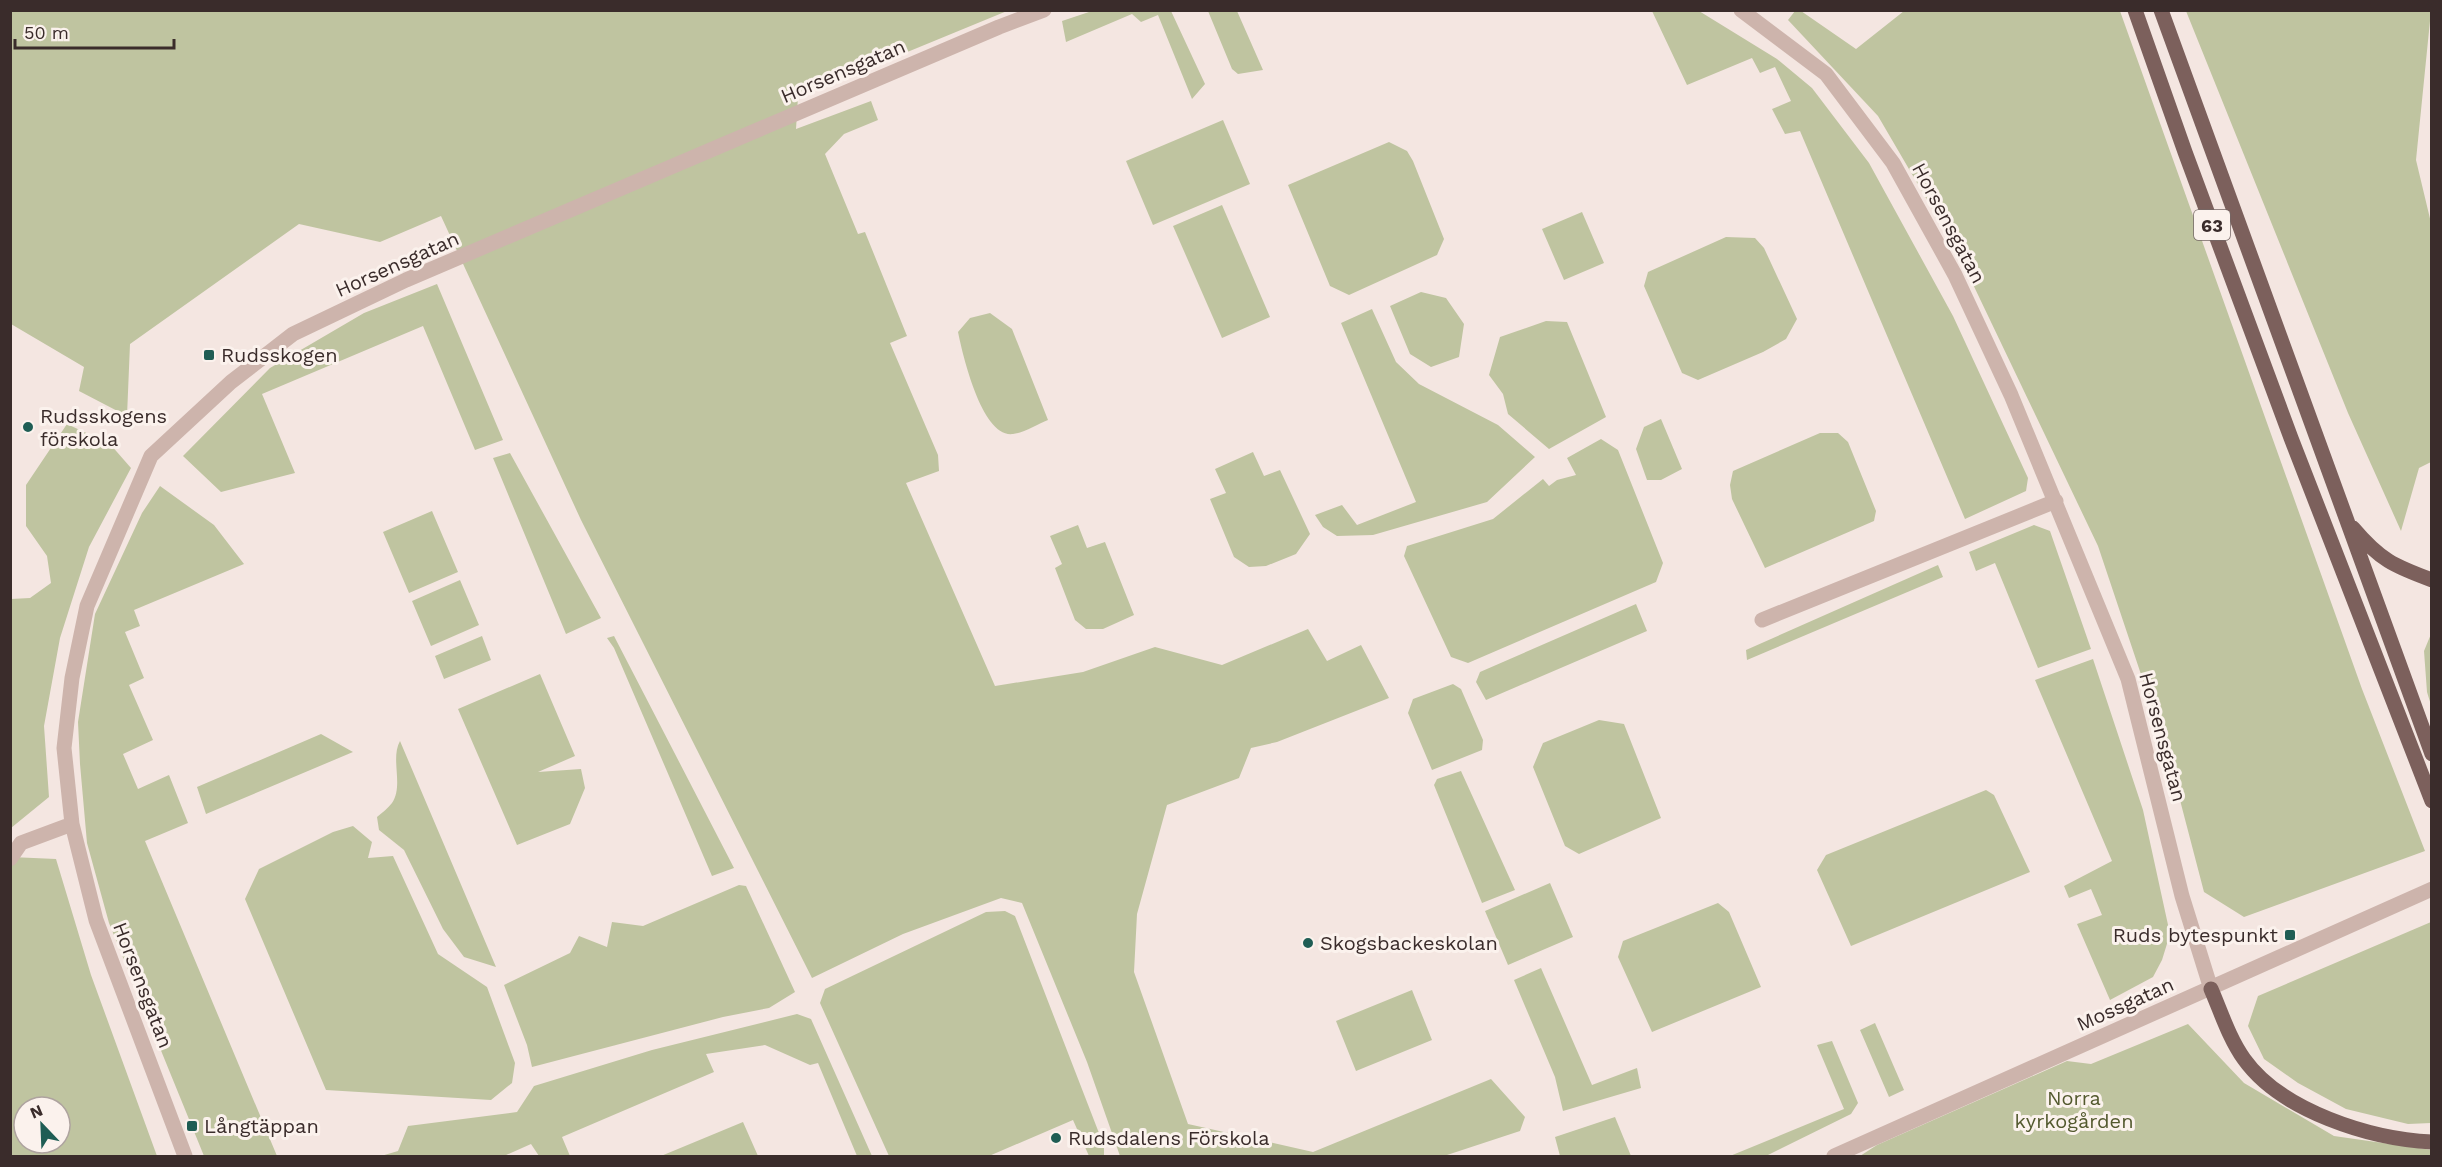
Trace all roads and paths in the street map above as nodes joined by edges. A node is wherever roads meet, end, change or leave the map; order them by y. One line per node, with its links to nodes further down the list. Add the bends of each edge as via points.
1 (1044, 10): 11 (street, Horsensgatan, via 406,280 293,334 231,382 151,456 87,606 72,678 64,748)
2 (1741, 10): 5 (street, Horsensgatan, via 1826,74 1893,163 1955,275)
3 (2135, 10): 10 (main road, 63, via 2291,438)
4 (2161, 10): 6 (main road, 63)
5 (2056, 501): 8 (street); 14 (street, Horsensgatan, via 2128,679 2182,896)
6 (2346, 519): 7 (main road, via 2381,557); 9 (main road, 63)
7 (2432, 580)
8 (1762, 620)
9 (2432, 754)
10 (2432, 801)
11 (72, 824): 12 (street, via 21,843); 16 (street, Horsensgatan, via 96,920)
12 (10, 859)
13 (2432, 890): 14 (street, Mossgatan)
14 (2211, 989): 15 (main road, via 2243,1058 2280,1093 2344,1124); 17 (street, Mossgatan)
15 (2432, 1142)
16 (185, 1156)
17 (1834, 1156)

